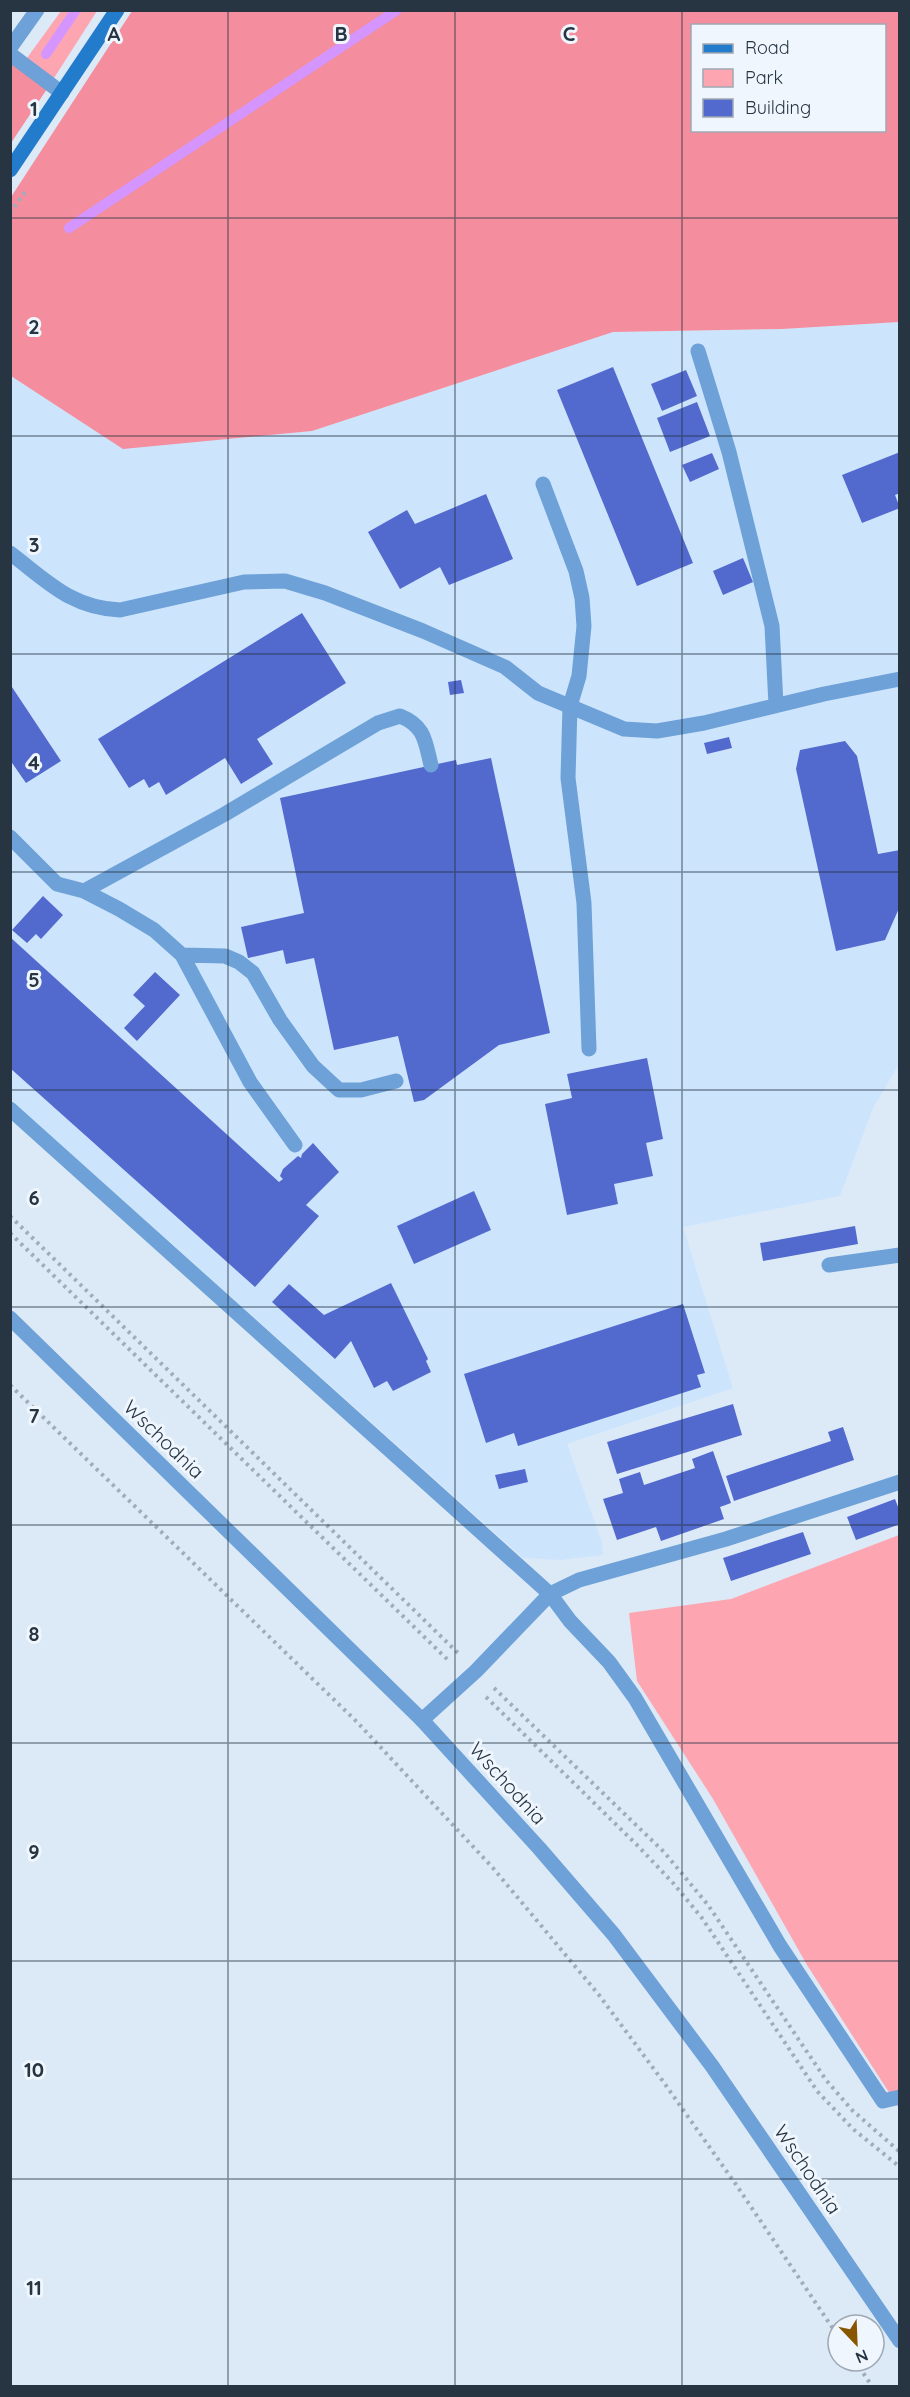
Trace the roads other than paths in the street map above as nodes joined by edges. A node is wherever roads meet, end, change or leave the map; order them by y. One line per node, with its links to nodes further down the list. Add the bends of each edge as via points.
1 (37, 10): 3 (street)
2 (117, 10): 5 (main road)
3 (10, 48)
4 (10, 54): 5 (street)
5 (62, 93): 6 (main road)
6 (10, 170)
7 (698, 351): 11 (street, via 729,452 772,626)
8 (543, 484): 12 (street, via 576,571 582,598 584,626 579,676)
9 (10, 553): 12 (street, via 61,594 103,609 120,610 244,582 285,581 434,635 505,668 538,693)
10 (900, 679): 11 (street)
11 (776, 705): 12 (street, via 657,731 624,729)
12 (570, 706): 17 (street, via 568,778 584,903)
13 (431, 765): 15 (street, via 422,732 411,721 399,716 378,723 215,820)
14 (10, 837): 15 (street, via 57,884)
15 (84, 891): 16 (street, via 154,930)
16 (183, 955): 18 (street, via 225,956 253,973 313,1066 339,1090 360,1090); 20 (street, via 250,1082)
17 (589, 1049)
18 (396, 1081)
19 (10, 1109): 25 (street)
20 (295, 1145)
21 (900, 1255): 22 (street)
22 (829, 1264)
23 (10, 1318): 26 (street, Wschodnia)
24 (900, 1482): 25 (street, via 726,1539 579,1580)
25 (550, 1594): 26 (street); 27 (street, via 635,1698 780,1946 883,2100)
26 (422, 1720): 28 (street, Wschodnia, via 614,1935 712,2066)
27 (900, 2097)
28 (900, 2341)

